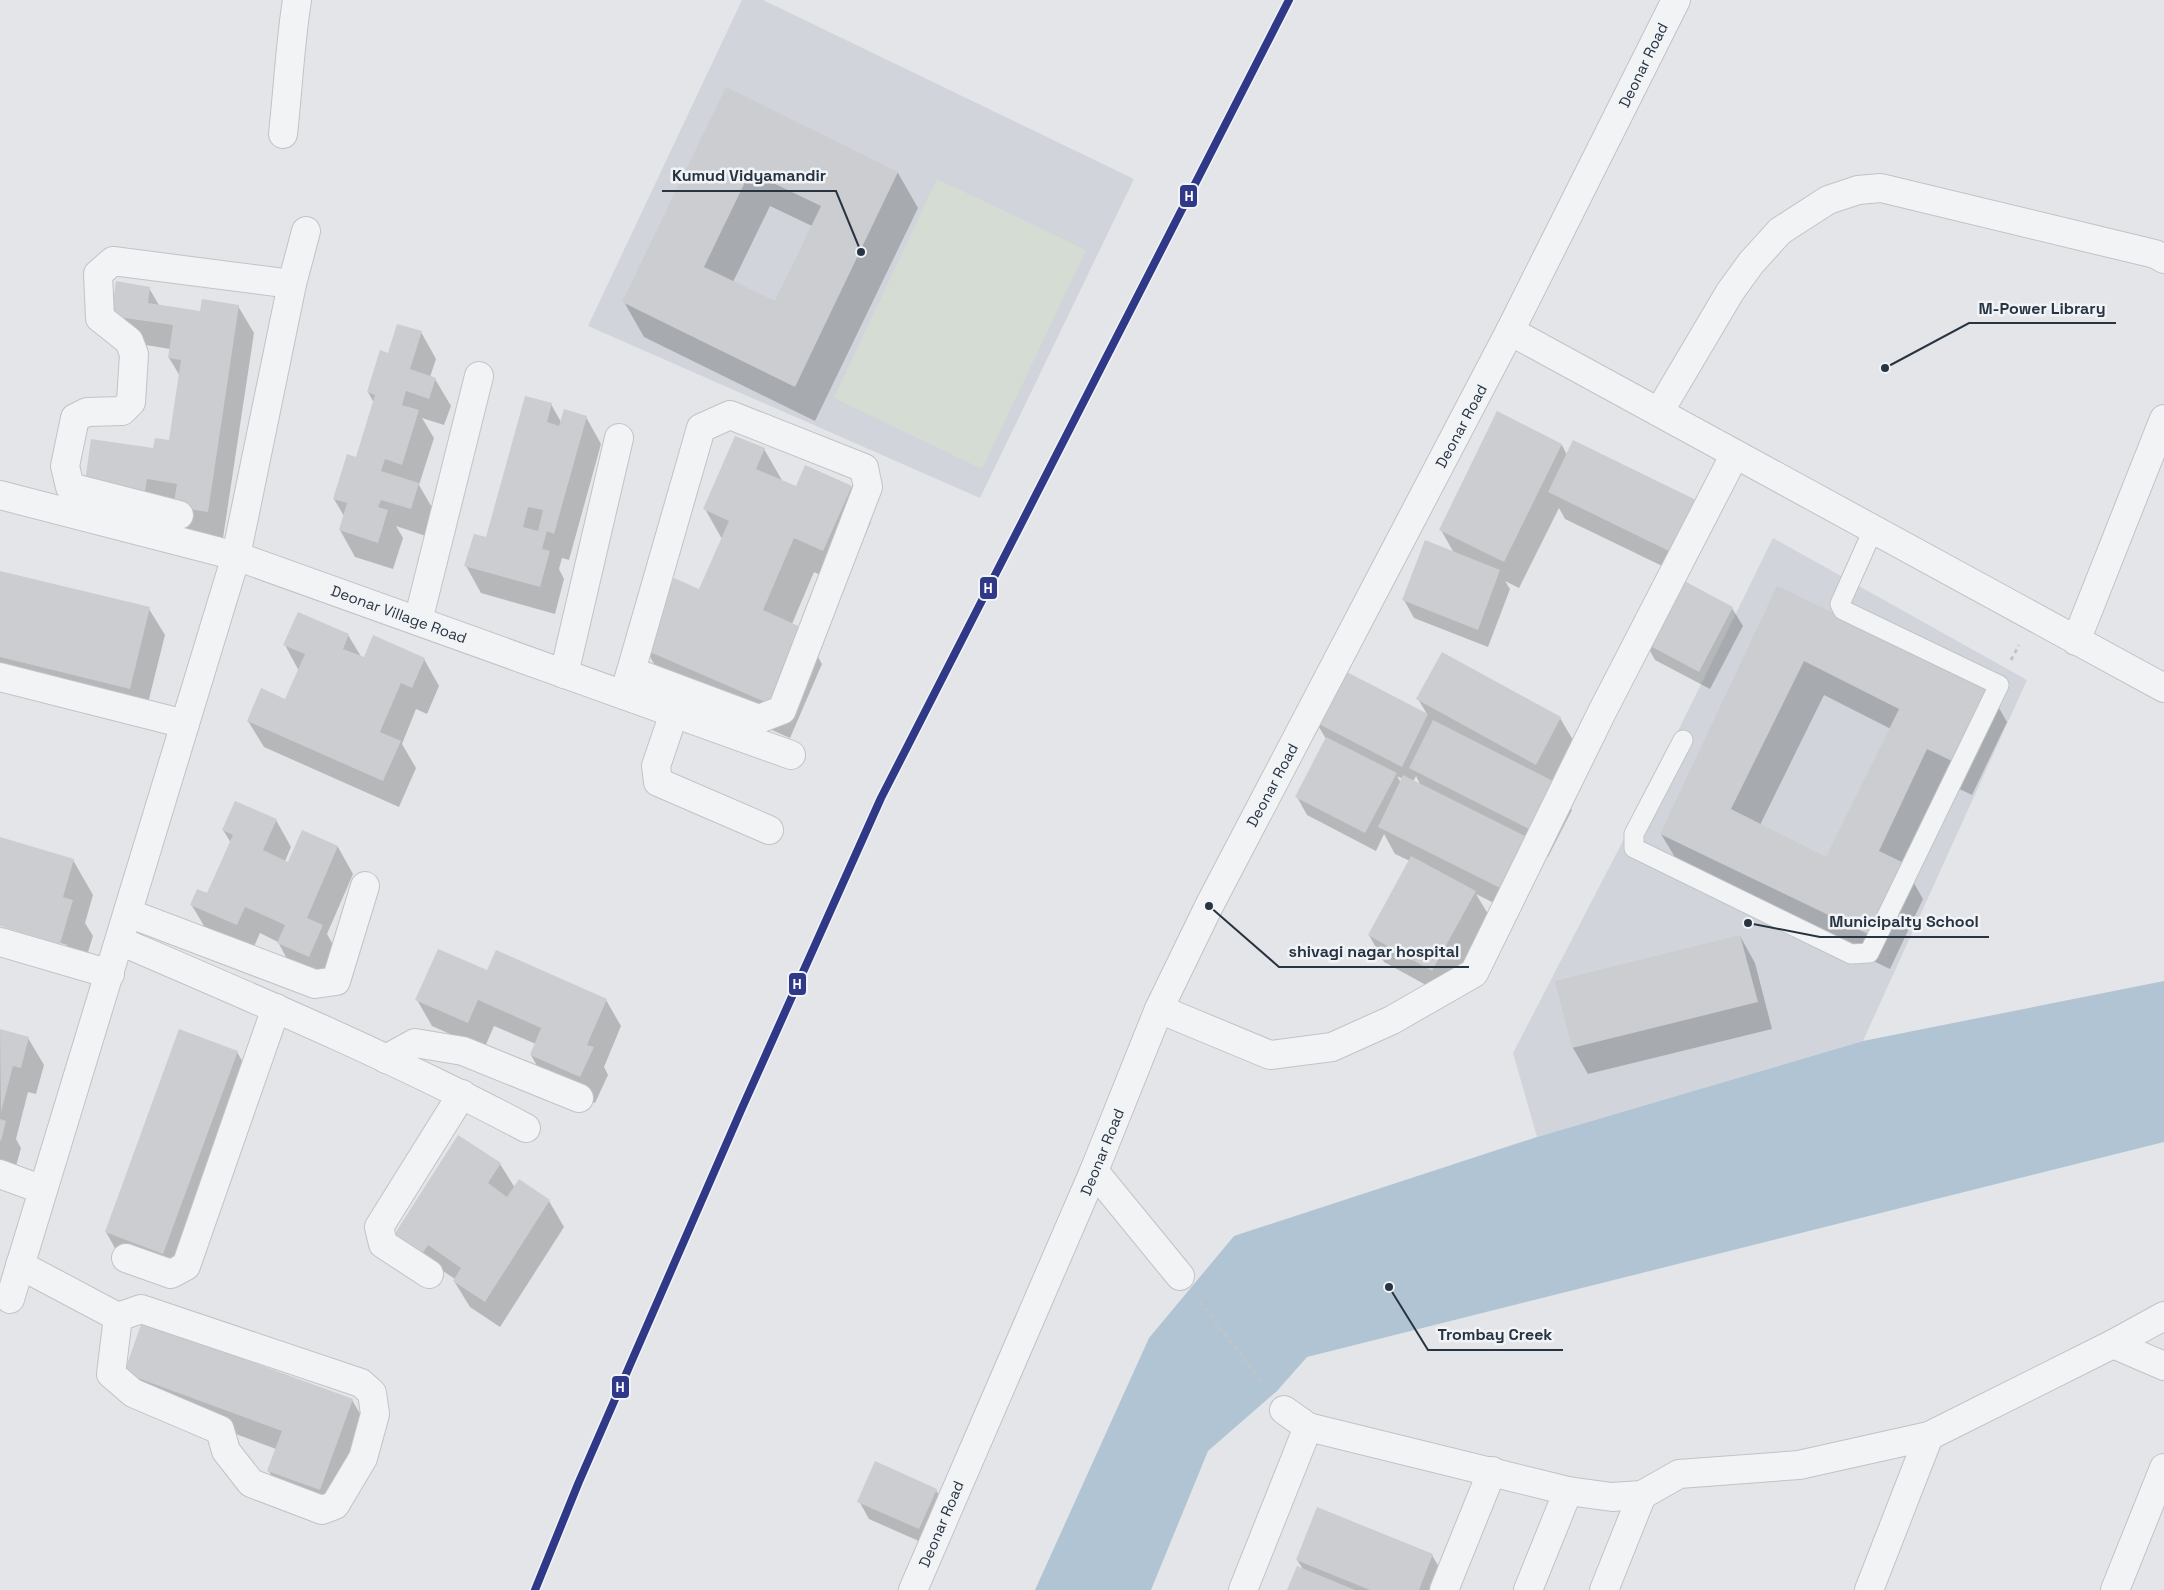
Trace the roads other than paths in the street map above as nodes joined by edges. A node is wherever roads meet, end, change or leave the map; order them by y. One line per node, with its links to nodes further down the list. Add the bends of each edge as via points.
1 (297, 0): 3 (street, via 291,35)
2 (1676, 0): 7 (street, Deonar Road)
3 (284, 134)
4 (306, 231): 6 (street)
5 (2161, 250): 9 (street, via 1881,188 1858,190 1828,200 1780,231 1752,262 1706,331)
6 (292, 284): 14 (street, via 113,261 98,274 100,318 129,341 134,354 130,402 122,411 87,412 75,418 65,466 70,487); 16 (street)
7 (1510, 332): 9 (street); 34 (street, Deonar Road, via 1209,906)
8 (479, 376): 17 (street)
9 (1659, 412): 12 (street)
10 (2164, 419): 18 (street)
11 (619, 438): 19 (street)
12 (1735, 454): 15 (street); 34 (street, via 1602,712 1474,972 1392,1020 1332,1047 1270,1054)
13 (0, 495): 16 (street, Deonar Village Road)
14 (179, 515)
15 (1873, 530): 18 (street); 25 (lane, via 1840,604 1843,610 1999,685 1869,952 1851,954 1634,848 1634,834)
16 (236, 556): 17 (street, Deonar Village Road); 24 (street)
17 (418, 621): 19 (street, Deonar Village Road)
18 (2076, 641): 22 (street)
19 (564, 674): 21 (street, Deonar Village Road)
20 (0, 677): 24 (street)
21 (627, 683): 21 (street, via 701,428 730,415 864,468 868,487 782,710 759,719); 23 (street, Deonar Village Road)
22 (2164, 688)
23 (674, 713): 26 (street, Deonar Village Road); 27 (street, via 656,766 658,782)
24 (185, 724): 29 (street)
25 (1683, 740)
26 (791, 755)
27 (769, 830)
28 (365, 886): 29 (street, via 336,981 315,984)
29 (128, 913): 30 (street)
30 (120, 941): 32 (street); 33 (street)
31 (0, 942): 32 (street)
32 (110, 974): 41 (street)
33 (276, 1008): 35 (street); 42 (street, via 186,1266 171,1274)
34 (1159, 1009): 39 (street, Deonar Road)
35 (386, 1059): 36 (street); 37 (street, via 416,1043 463,1051)
36 (462, 1094): 38 (street); 44 (street, via 380,1227 384,1244)
37 (579, 1098)
38 (526, 1128)
39 (1094, 1171): 45 (street); 58 (street, Deonar Road)
40 (0, 1174): 41 (street)
41 (43, 1190): 43 (street)
42 (126, 1258)
43 (20, 1265): 46 (street); 48 (street)
44 (429, 1274)
45 (1180, 1276)
46 (10, 1299)
47 (2164, 1316): 49 (street)
48 (118, 1317): 48 (street, via 141,1309 361,1383 372,1393 374,1414 363,1458 335,1505 322,1510 251,1483 226,1451 220,1430 133,1392 110,1374)
49 (2113, 1344): 50 (street); 53 (street)
50 (2164, 1366)
51 (1284, 1410): 52 (street)
52 (1308, 1427): 55 (street); 59 (street)
53 (1929, 1436): 57 (street, via 1799,1465 1680,1474); 63 (street)
54 (2164, 1468): 64 (street)
55 (1492, 1471): 56 (street); 60 (street)
56 (1568, 1491): 57 (street, via 1612,1497); 61 (street)
57 (1642, 1495): 62 (street)
58 (913, 1590)
59 (1243, 1590)
60 (1444, 1590)
61 (1528, 1590)
62 (1604, 1590)
63 (1869, 1590)
64 (2115, 1590)

